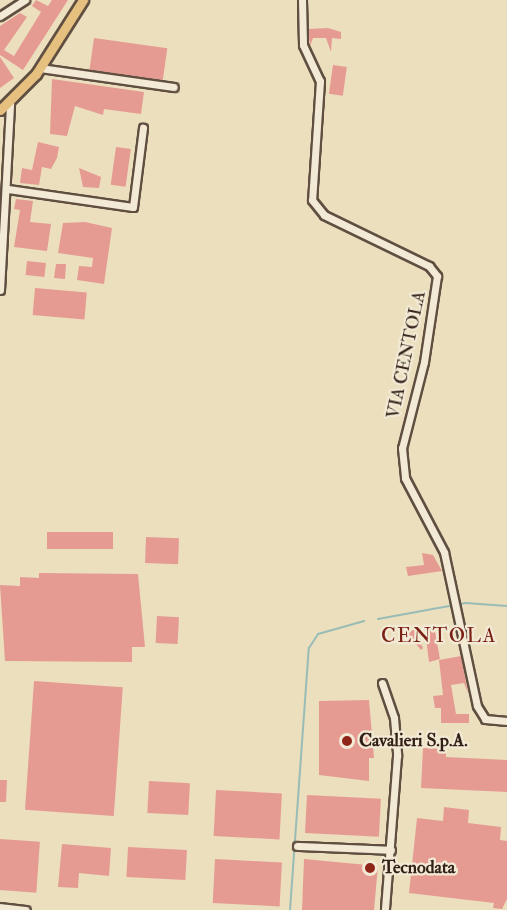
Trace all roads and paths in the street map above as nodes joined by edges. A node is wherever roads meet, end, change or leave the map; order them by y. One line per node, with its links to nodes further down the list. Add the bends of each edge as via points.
1 (25, 0): 4 (street)
2 (83, 0): 5 (main road)
3 (302, 0): 13 (street, VIA CENTOLA, via 303,45 320,81 312,200 324,215 429,266 437,276 403,464 409,489 433,525 454,593 477,706 485,719)
4 (0, 16)
5 (40, 68): 6 (street); 7 (main road)
6 (174, 87)
7 (9, 103): 8 (main road); 10 (street)
8 (0, 110)
9 (143, 128): 10 (street, via 133,207)
10 (8, 189): 11 (street)
11 (0, 290)
12 (382, 682): 15 (street, via 396,731)
13 (507, 721)
14 (297, 846): 15 (street)
15 (391, 850): 18 (street)
16 (0, 907): 17 (street)
17 (26, 910)
18 (385, 910)

